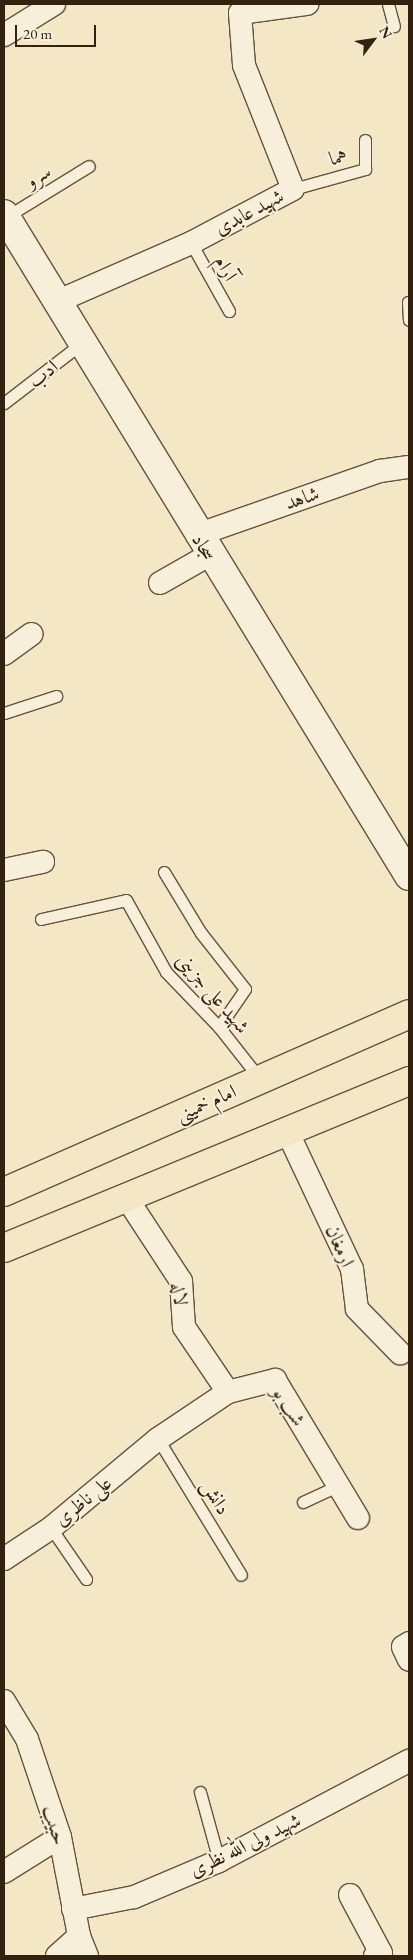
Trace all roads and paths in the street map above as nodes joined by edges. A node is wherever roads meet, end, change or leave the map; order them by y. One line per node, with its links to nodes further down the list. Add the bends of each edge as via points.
1 (54, 4): 5 (street)
2 (307, 4): 8 (street, شهید عابدی, via 240,13 244,65)
3 (388, 4): 4 (lane)
4 (394, 26)
5 (4, 35)
6 (365, 140): 8 (lane, هما, via 365,169)
7 (89, 166): 9 (lane, سرو)
8 (293, 189): 10 (street, شهید عابدی)
9 (5, 216): 11 (street, سجاد)
10 (191, 242): 11 (street, شهید عابدی); 13 (lane, آرام)
11 (56, 302): 15 (street, سجاد)
12 (408, 302): 14 (lane)
13 (229, 311)
14 (409, 320)
15 (82, 343): 16 (lane, ادب); 18 (street, سجاد)
16 (4, 403)
17 (409, 467): 18 (street, شاهد, via 380,471)
18 (203, 545): 19 (street); 27 (street, سجاد)
19 (160, 583)
20 (32, 634): 21 (street)
21 (4, 654)
22 (56, 696): 23 (lane)
23 (4, 712)
24 (44, 862): 25 (street)
25 (4, 870)
26 (164, 872): 30 (lane, via 201,934 245,989)
27 (408, 873)
28 (40, 919): 30 (lane, شهید علی جزینی, via 126,900 166,972)
29 (409, 1014): 31 (main road, امام خمینی)
30 (219, 1027): 31 (lane, شهید علی جزینی)
31 (260, 1080): 34 (main road, امام خمینی)
32 (409, 1081): 33 (main road)
33 (287, 1131): 35 (main road); 37 (street, ارمغان, via 352,1269 358,1309)
34 (4, 1192)
35 (126, 1198): 36 (main road); 38 (street, لاله, via 181,1281 184,1327)
36 (4, 1248)
37 (400, 1353)
38 (228, 1392): 39 (street, شب بو); 40 (street, شب بو, via 275,1380)
39 (158, 1439): 43 (street, علی ناظری); 45 (lane, دانش)
40 (338, 1486): 41 (lane); 42 (street, شب بو)
41 (303, 1502)
42 (358, 1518)
43 (51, 1528): 44 (street, علی ناظری); 46 (lane)
44 (4, 1559)
45 (241, 1575)
46 (86, 1579)
47 (409, 1643): 48 (street, via 403,1647)
48 (409, 1660)
49 (4, 1700): 52 (street, حبیب, via 27,1739)
50 (409, 1761): 53 (street, شهید ولی الله نظری)
51 (200, 1792): 53 (lane)
52 (60, 1836): 54 (street); 56 (street, حبیب)
53 (219, 1861): 56 (street, شهید ولی الله نظری, via 134,1897)
54 (4, 1872)
55 (350, 1895): 59 (street, via 381,1953)
56 (74, 1909): 57 (street, حبیب)
57 (83, 1946): 58 (street)
58 (57, 1956)
59 (375, 1956)

